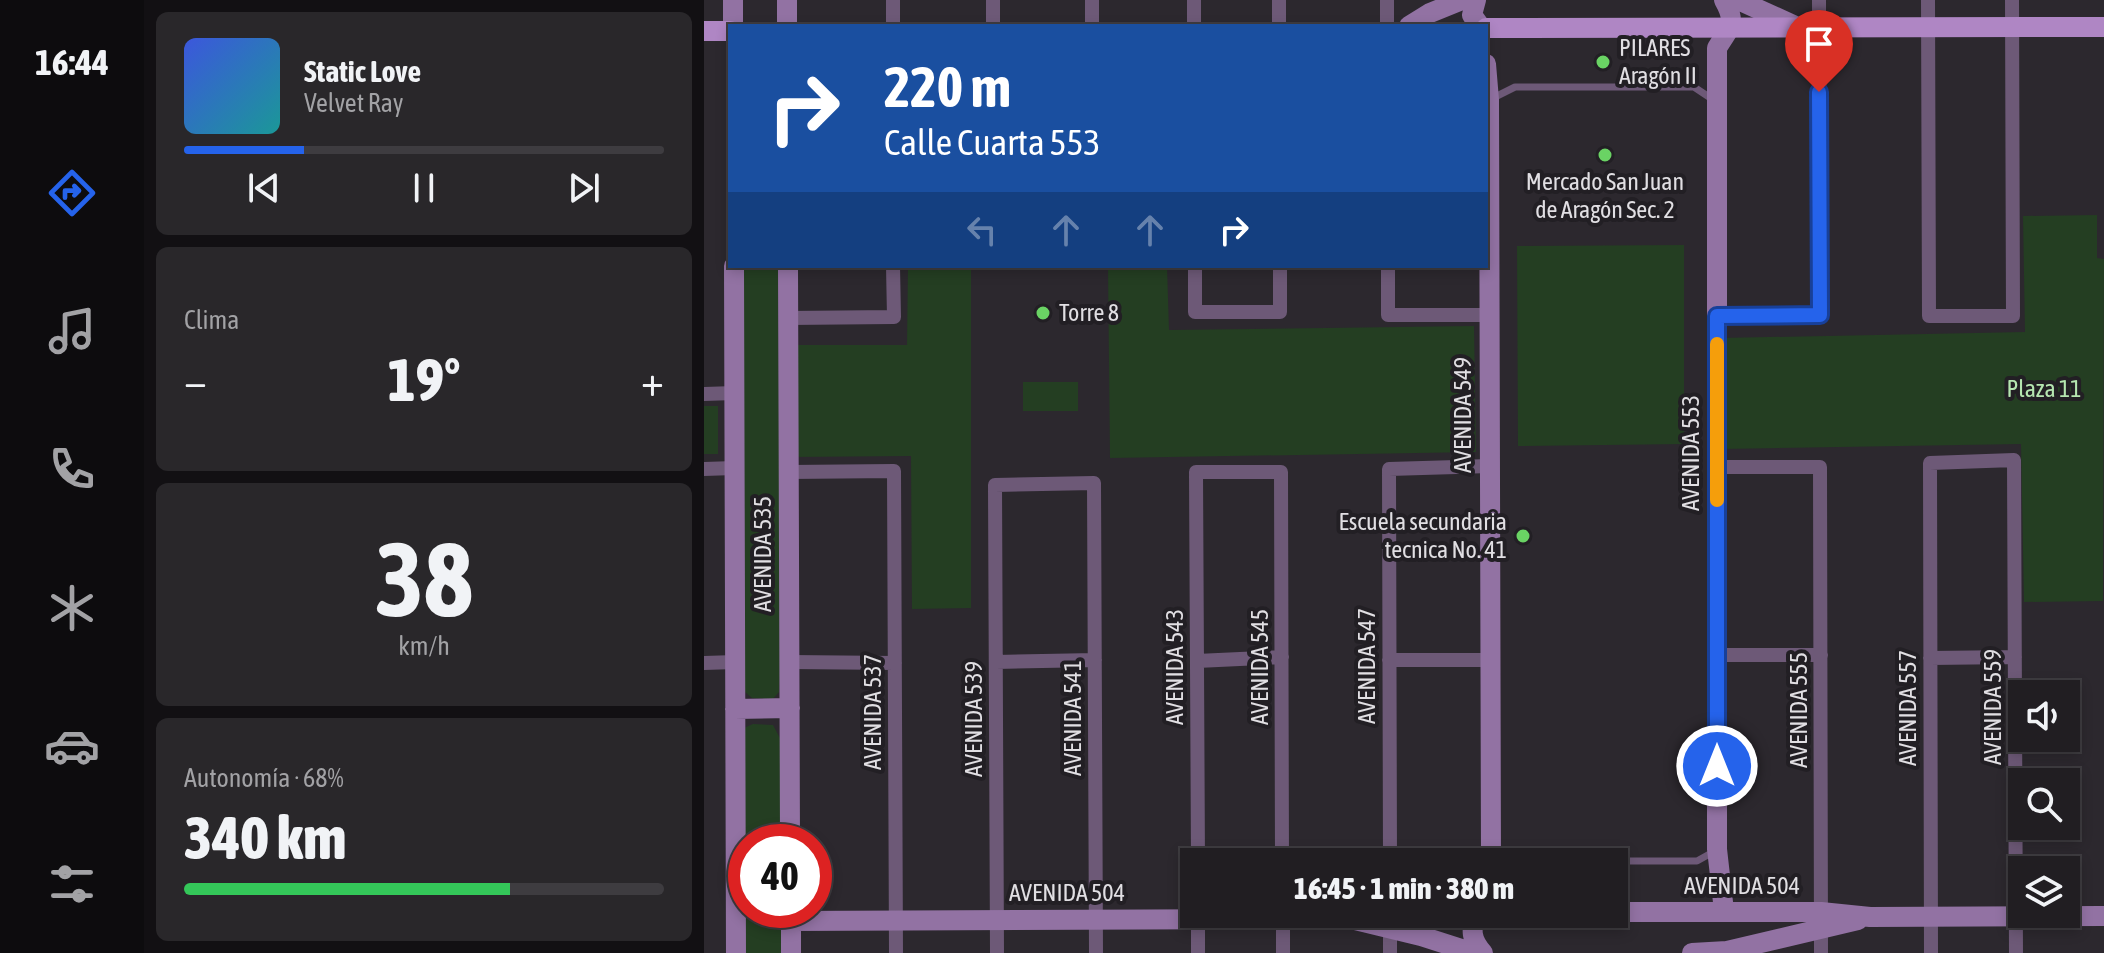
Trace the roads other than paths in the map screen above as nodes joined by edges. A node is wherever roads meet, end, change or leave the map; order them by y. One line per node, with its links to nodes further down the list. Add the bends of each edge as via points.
1 (733, 0): 16 (street)
2 (787, 0): 17 (street)
3 (893, 0): 18 (street)
4 (993, 0): 19 (street)
5 (1092, 0): 20 (street)
6 (1194, 0): 21 (street)
7 (1279, 0): 22 (street)
8 (1387, 0): 23 (street)
9 (1462, 0): 24 (street)
10 (1476, 0): 25 (street, via 1472,15)
11 (1724, 0): 27 (street)
12 (1738, 0): 31 (street)
13 (1819, 0): 31 (street)
14 (1928, 0): 32 (street)
15 (2012, 0): 28 (street)
16 (732, 24)
17 (787, 24)
18 (893, 24)
19 (993, 24)
20 (1092, 24)
21 (1194, 24)
22 (1279, 24)
23 (1387, 24)
24 (1412, 24)
25 (1480, 24)
26 (1488, 27): 27 (main road)
27 (1731, 27): 31 (main road); 36 (street, AVENIDA 553, via 1717,48)
28 (2013, 27): 29 (main road); 32 (main road); 32 (street, via 2013,316 1929,316)
29 (2104, 27)
30 (728, 28): 33 (main road)
31 (1810, 28): 32 (main road); 44 (street, via 1820,315)
32 (1928, 28)
33 (704, 31)
34 (1488, 88): 35 (street, AVENIDA 549)
35 (1489, 100): 36 (lane, via 1515,87 1694,87); 43 (street, AVENIDA 549)
36 (1717, 102): 44 (street, AVENIDA 553)
37 (734, 268): 46 (street, AVENIDA 535)
38 (788, 268): 45 (street, AVENIDA 535)
39 (893, 268): 45 (street, via 894,317)
40 (1195, 268): 41 (street, via 1195,312 1280,312)
41 (1280, 268)
42 (1388, 268): 43 (street, via 1388,315)
43 (1489, 315): 49 (street, AVENIDA 549)
44 (1717, 316): 50 (street, AVENIDA 553)
45 (788, 318): 53 (street, AVENIDA 535)
46 (734, 393): 47 (street); 51 (street, AVENIDA 535)
47 (704, 394)
48 (2014, 460): 59 (street, AVENIDA 559); 60 (street, AVENIDA 557, via 1930,463)
49 (1490, 466): 62 (street, AVENIDA 547, via 1389,469); 63 (street, AVENIDA 549)
50 (1717, 467): 56 (street, AVENIDA 553); 57 (street, AVENIDA 555, via 1820,467)
51 (734, 468): 52 (street); 65 (street, AVENIDA 535)
52 (704, 469)
53 (789, 472): 66 (street, AVENIDA 535); 69 (street, AVENIDA 537, via 894,471)
54 (1281, 472): 58 (street, AVENIDA 545); 64 (street, AVENIDA 543, via 1196,472)
55 (1094, 483): 61 (street, AVENIDA 541); 67 (street, AVENIDA 539, via 995,485)
56 (1717, 655): 57 (street); 77 (street, AVENIDA 553)
57 (1821, 655): 91 (street, AVENIDA 555)
58 (1282, 657): 64 (street); 74 (street, AVENIDA 545)
59 (2015, 657): 60 (street); 78 (street, AVENIDA 559)
60 (1930, 658): 82 (street, AVENIDA 557)
61 (1095, 660): 67 (street); 88 (street, AVENIDA 541)
62 (1389, 660): 63 (street); 75 (street, AVENIDA 547)
63 (1492, 660): 76 (street, AVENIDA 549)
64 (1197, 661): 73 (street, AVENIDA 543)
65 (735, 662): 68 (street); 71 (street, AVENIDA 535)
66 (790, 662): 69 (street); 70 (street, AVENIDA 535)
67 (996, 662): 89 (street, AVENIDA 539)
68 (704, 663)
69 (895, 663): 90 (street, AVENIDA 537)
70 (790, 708): 71 (street); 72 (street, AVENIDA 535)
71 (735, 709): 100 (street, AVENIDA 535)
72 (790, 824)
73 (1198, 848)
74 (1282, 848)
75 (1390, 848)
76 (1492, 848)
77 (1717, 849): 79 (lane, via 1697,861); 80 (street, AVENIDA 553)
78 (2016, 856)
79 (1628, 861)
80 (1724, 911): 81 (street, AVENIDA 504); 91 (street, AVENIDA 504); 99 (street, AVENIDA 553, via 1734,930)
81 (1628, 912)
82 (1931, 916): 86 (street, AVENIDA 504); 91 (street, AVENIDA 504); 112 (street, AVENIDA 557)
83 (2080, 916): 84 (street, AVENIDA 504)
84 (2104, 916)
85 (1180, 917): 88 (street, AVENIDA 504)
86 (2008, 917)
87 (832, 918): 90 (street, AVENIDA 504)
88 (1095, 919): 89 (street, AVENIDA 504); 104 (street, AVENIDA 541)
89 (997, 920): 90 (street, AVENIDA 504); 103 (street, AVENIDA 539)
90 (896, 921): 102 (street, AVENIDA 537)
91 (1821, 921): 99 (street, AVENIDA 504); 111 (street, AVENIDA 555)
92 (791, 928): 101 (street)
93 (1198, 928): 105 (street)
94 (1283, 928): 106 (street)
95 (1390, 928): 107 (street)
96 (1403, 928): 108 (street, AVENIDA 504)
97 (1473, 928): 109 (street, via 1473,940)
98 (2016, 928): 113 (street, AVENIDA 559)
99 (1727, 952): 110 (street, AVENIDA 504)
100 (736, 953)
101 (791, 953)
102 (896, 953)
103 (997, 953)
104 (1096, 953)
105 (1198, 953)
106 (1283, 953)
107 (1390, 953)
108 (1474, 953)
109 (1483, 953)
110 (1692, 953)
111 (1821, 953)
112 (1931, 953)
113 (2016, 953)

